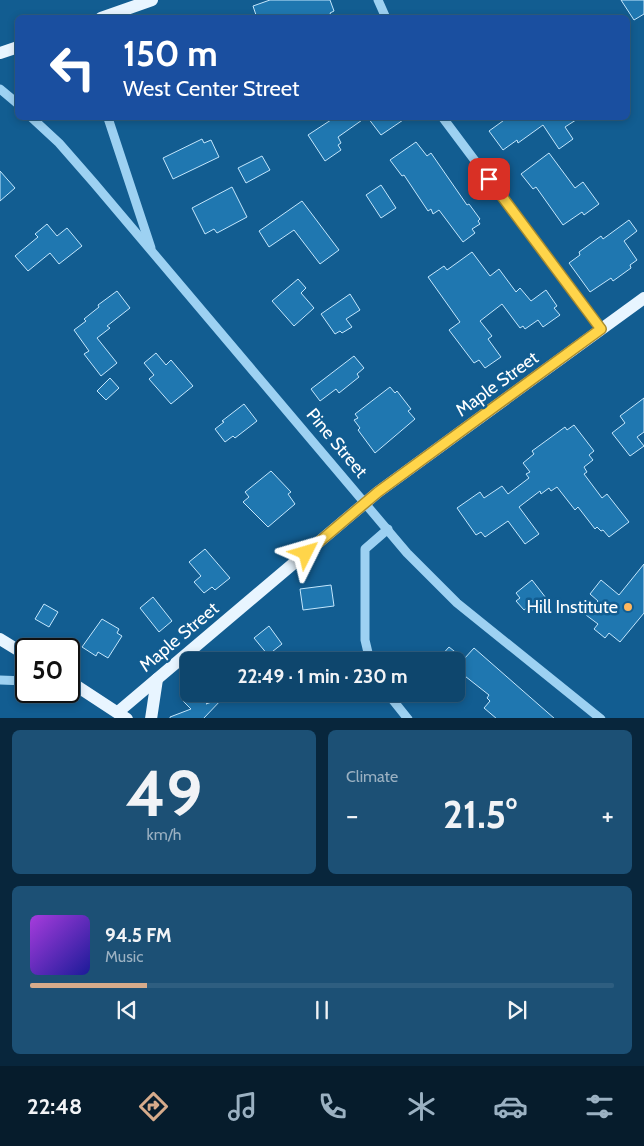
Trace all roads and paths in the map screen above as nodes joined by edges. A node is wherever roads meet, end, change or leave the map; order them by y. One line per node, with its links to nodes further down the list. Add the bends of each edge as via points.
1 (152, 0): 3 (main road)
2 (378, 0): 4 (street)
3 (110, 15)
4 (385, 15)
5 (15, 48): 6 (main road)
6 (0, 53)
7 (0, 88): 8 (street)
8 (15, 101)
9 (34, 120): 12 (street, Pine Street, via 59,143)
10 (109, 120): 12 (street, Pine Street)
11 (444, 120): 14 (street)
12 (152, 252): 15 (street, Pine Street)
13 (644, 298): 14 (main road, Maple Street)
14 (601, 329): 15 (main road, Maple Street)
15 (366, 502): 16 (street, Pine Street); 20 (main road, Maple Street)
16 (388, 530): 19 (street, via 366,549 365,634); 28 (street, Pine Street, via 458,603)
17 (0, 639): 18 (main road)
18 (15, 648)
19 (368, 652)
20 (157, 679): 25 (main road, Maple Street); 26 (main road)
21 (0, 680): 22 (street)
22 (15, 681)
23 (80, 688): 25 (main road)
24 (395, 702): 27 (street)
25 (123, 715)
26 (151, 718)
27 (408, 718)
28 (601, 718)

